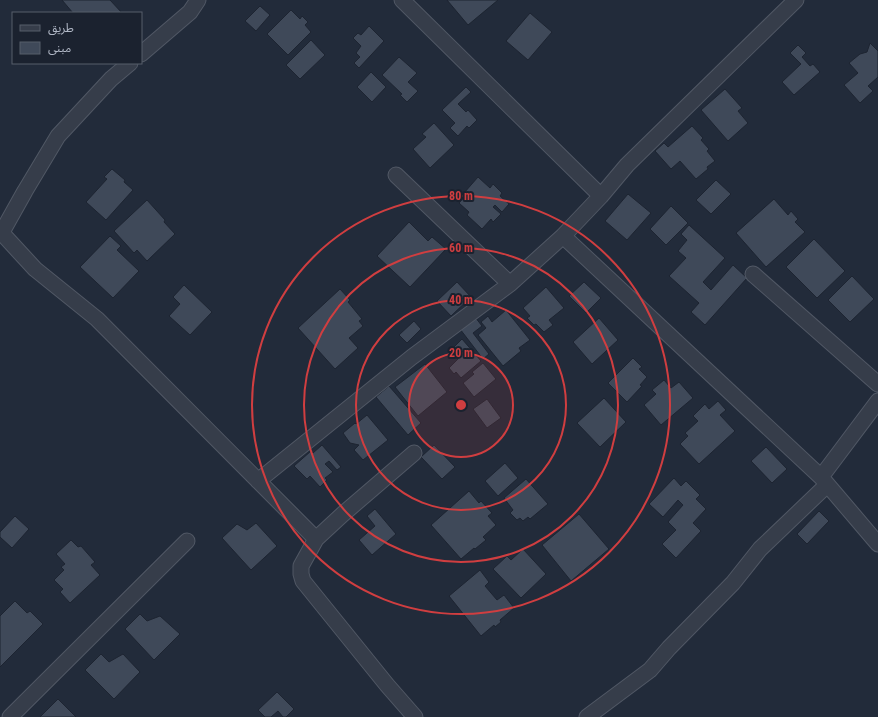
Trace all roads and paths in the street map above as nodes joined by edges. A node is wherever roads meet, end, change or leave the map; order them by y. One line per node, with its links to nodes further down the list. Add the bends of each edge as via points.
1 (198, 0): 4 (street, via 190,12)
2 (402, 0): 7 (street)
3 (796, 0): 7 (street, via 627,165)
4 (142, 53)
5 (129, 64): 8 (street, via 111,79 58,136)
6 (396, 175): 11 (street)
7 (601, 196): 9 (street)
8 (1, 231): 15 (street, via 35,269 97,319)
9 (563, 236): 11 (street); 16 (street)
10 (753, 274): 12 (street)
11 (510, 284): 15 (street, via 412,358)
12 (878, 384)
13 (878, 401): 16 (street)
14 (414, 453): 17 (street)
15 (258, 481): 17 (street)
16 (824, 481): 19 (street); 22 (street, via 760,548 733,583 650,670)
17 (316, 539): 21 (street, via 301,566 303,581)
18 (187, 541): 20 (street)
19 (878, 544)
20 (10, 717)
21 (415, 717)
22 (587, 717)

